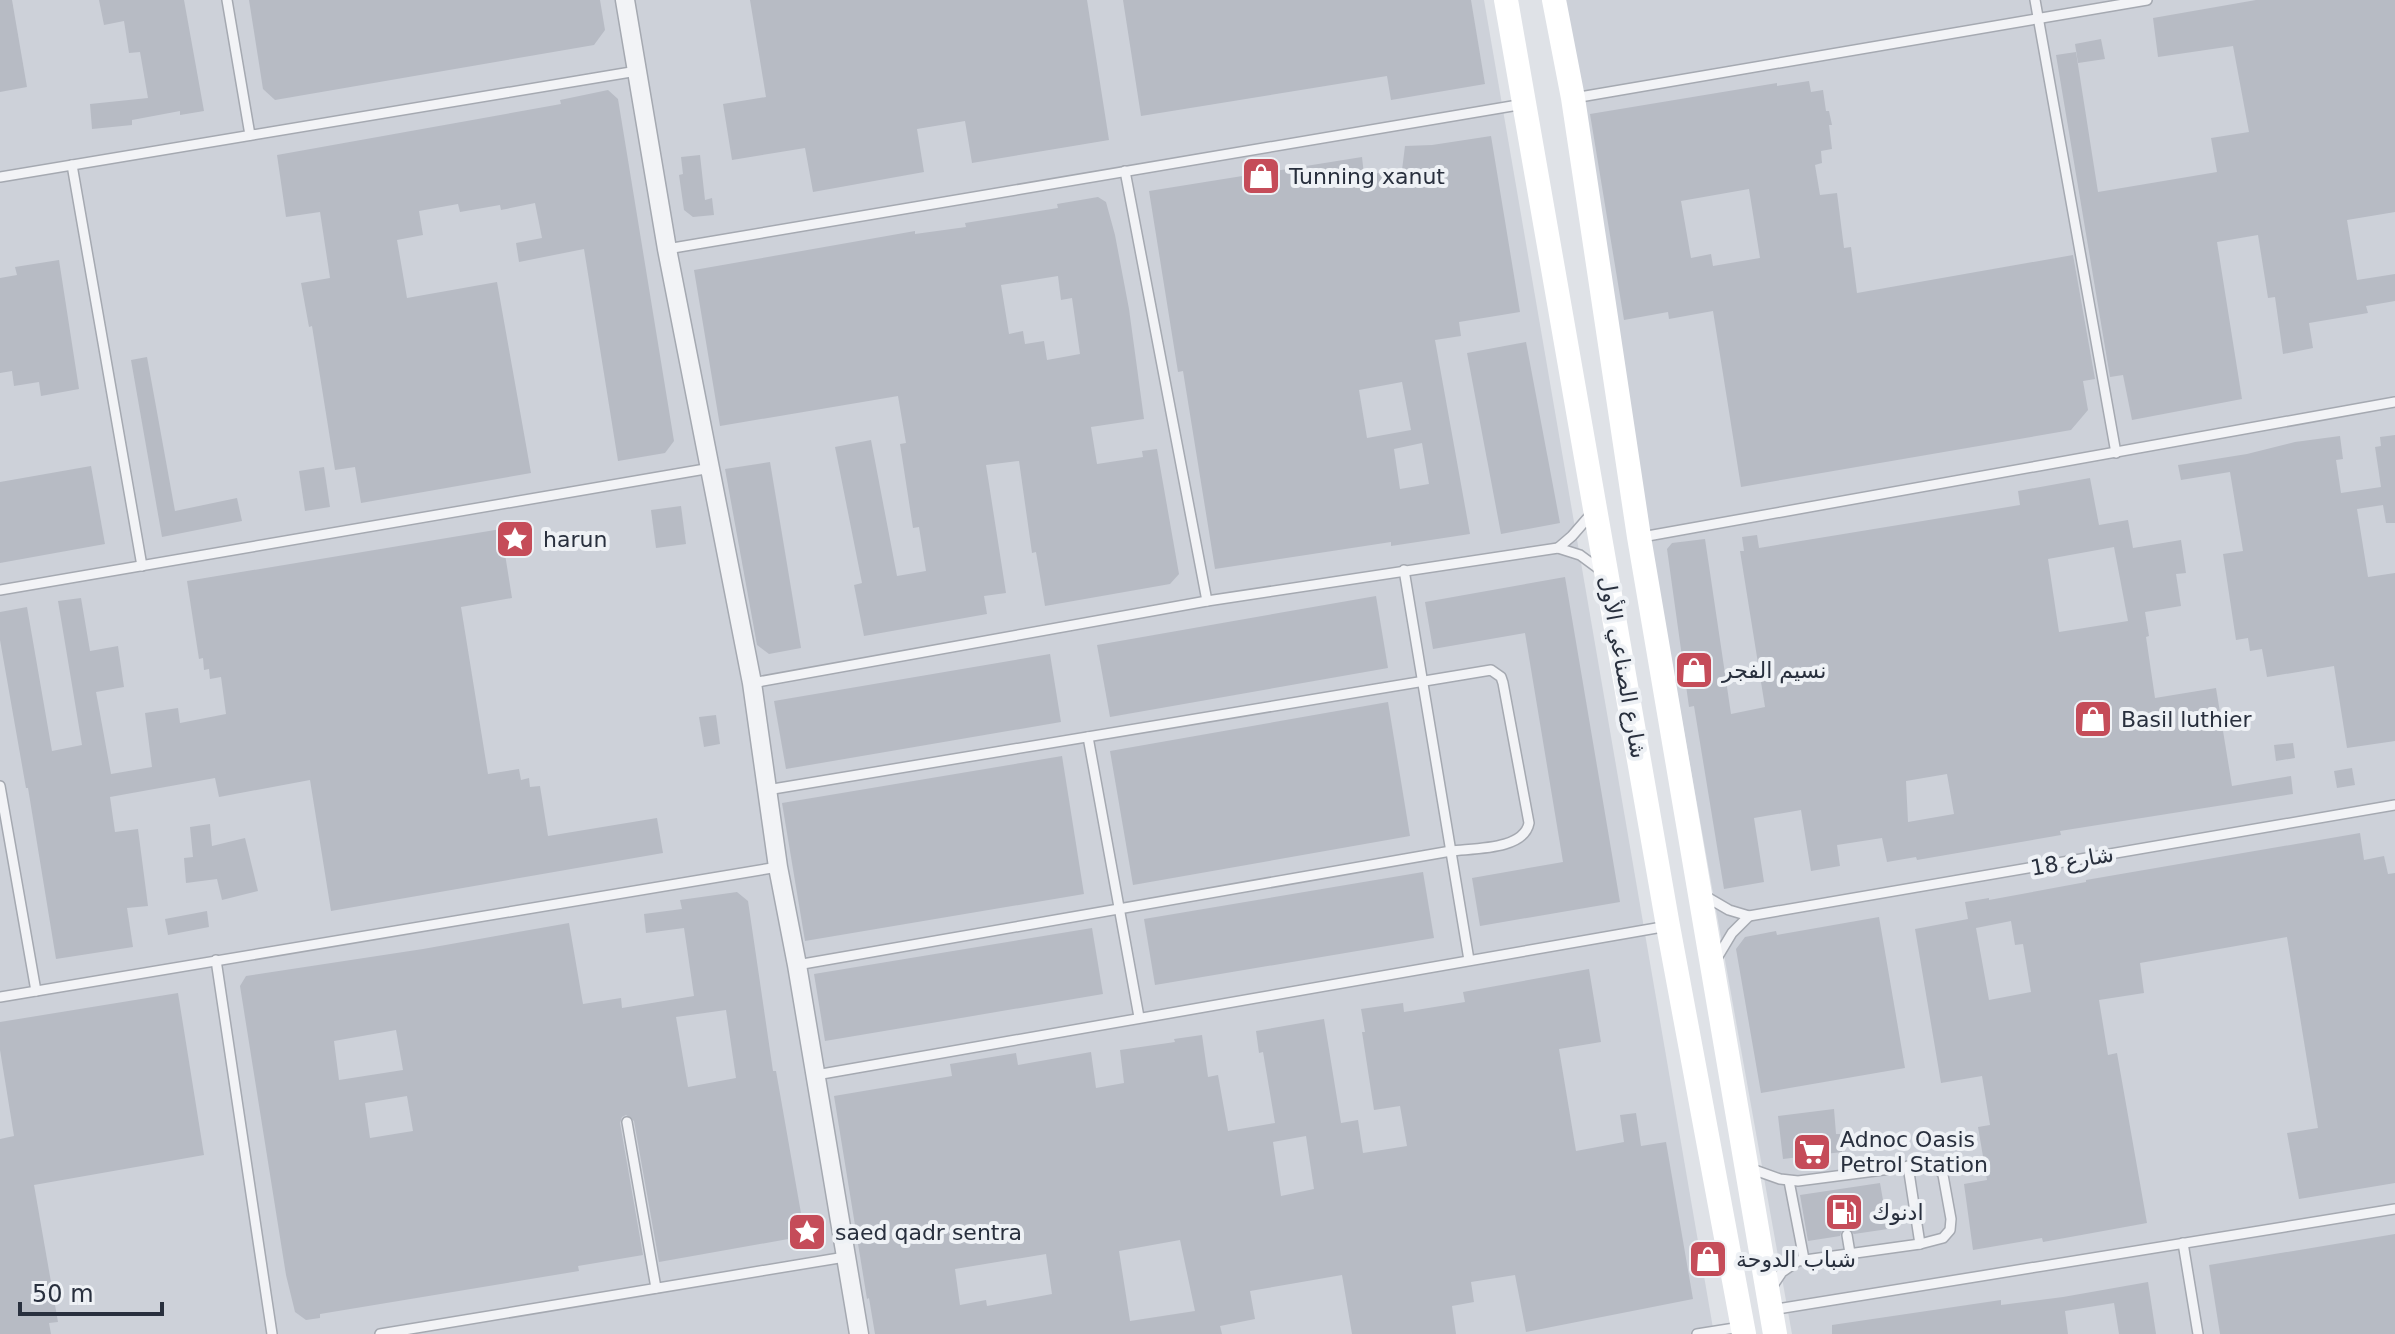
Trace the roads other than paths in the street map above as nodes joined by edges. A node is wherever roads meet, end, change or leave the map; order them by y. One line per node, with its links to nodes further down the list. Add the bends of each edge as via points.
1 (227, 0): 11 (lane)
2 (625, 0): 8 (street)
3 (1506, 0): 10 (main road, شارع الصناعي الأول)
4 (1554, 0): 9 (main road, شارع الصناعي الأول)
5 (2035, 0): 7 (lane)
6 (2147, 0): 7 (lane)
7 (2037, 18): 9 (lane); 17 (lane)
8 (637, 71): 11 (lane); 15 (street)
9 (1573, 98): 20 (main road, شارع الصناعي الأول)
10 (1524, 104): 13 (lane); 19 (main road, شارع الصناعي الأول)
11 (250, 135): 12 (lane)
12 (72, 165): 14 (lane); 22 (lane)
13 (1125, 171): 15 (lane); 26 (lane)
14 (0, 177)
15 (667, 249): 18 (street)
16 (2395, 402): 17 (lane)
17 (2116, 453): 20 (lane)
18 (711, 468): 22 (lane); 28 (street)
19 (1595, 508): 21 (lane); 24 (main road, شارع الصناعي الأول)
20 (1639, 537): 35 (main road, شارع الصناعي الأول)
21 (1558, 548): 23 (lane); 24 (lane, via 1580,555)
22 (142, 566): 25 (lane)
23 (1404, 570): 26 (lane); 27 (lane)
24 (1608, 578): 38 (main road, شارع الصناعي الأول)
25 (0, 590)
26 (1207, 601): 28 (lane)
27 (1422, 682): 29 (lane); 33 (lane); 33 (lane, via 1484,670 1501,677 1529,823 1515,842)
28 (752, 683): 31 (street)
29 (1088, 737): 31 (lane); 36 (lane)
30 (0, 786): 43 (lane)
31 (767, 790): 34 (street)
32 (2395, 805): 37 (lane, شارع 18)
33 (1451, 851): 36 (lane); 40 (lane)
34 (778, 867): 39 (lane); 41 (street)
35 (1701, 893): 37 (lane); 42 (main road, شارع الصناعي الأول)
36 (1120, 909): 41 (lane); 45 (lane)
37 (1749, 916): 42 (lane)
38 (1668, 926): 40 (lane); 63 (main road, شارع الصناعي الأول)
39 (216, 960): 43 (lane); 64 (lane)
40 (1469, 960): 45 (lane)
41 (797, 965): 46 (street)
42 (1714, 965): 49 (main road, شارع الصناعي الأول)
43 (36, 991): 44 (lane)
44 (0, 997)
45 (1139, 1017): 46 (lane)
46 (816, 1075): 58 (street)
47 (627, 1122): 60 (lane)
48 (1908, 1166): 50 (lane); 56 (lane); 56 (lane, via 1939,1168 1951,1219 1947,1234)
49 (1748, 1168): 51 (lane); 61 (main road, شارع الصناعي الأول)
50 (1836, 1176): 51 (lane); 52 (lane)
51 (1789, 1181): 59 (lane)
52 (1839, 1189)
53 (2395, 1209): 55 (lane)
54 (1847, 1235): 57 (lane)
55 (2183, 1243): 61 (lane); 69 (lane)
56 (1920, 1244): 57 (lane)
57 (1850, 1253): 59 (lane)
58 (845, 1257): 60 (lane); 66 (street)
59 (1804, 1259): 61 (lane, via 1787,1268)
60 (656, 1288): 62 (lane)
61 (1770, 1301): 68 (main road, شارع الصناعي الأول)
62 (443, 1329): 65 (lane)
63 (1743, 1330): 67 (lane)
64 (272, 1334)
65 (380, 1334)
66 (859, 1334)
67 (1697, 1334)
68 (1775, 1334)
69 (2198, 1334)

